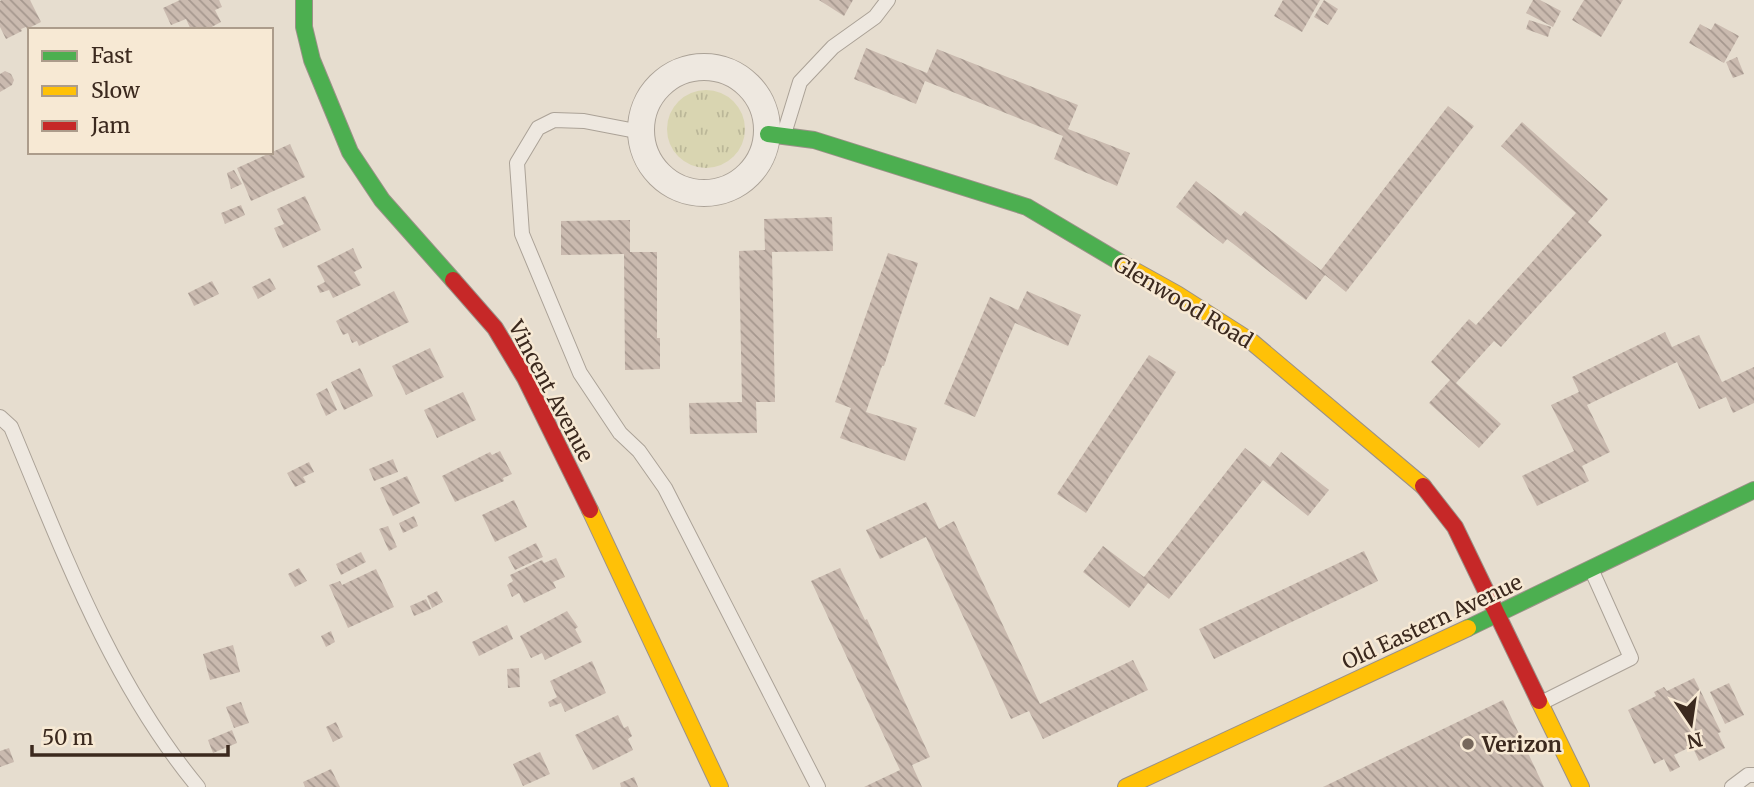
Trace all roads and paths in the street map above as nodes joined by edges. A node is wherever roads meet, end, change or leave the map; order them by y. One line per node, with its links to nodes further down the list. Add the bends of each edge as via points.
1 (304, 0): 12 (street, Vincent Avenue, via 304,27 312,60 350,152 382,200 495,328 526,378)
2 (888, 0): 4 (lane, via 875,17 833,47 800,82)
3 (640, 132): 4 (street, via 656,172 672,185 714,193 735,186 752,173); 4 (street, via 643,112 666,79 705,67 725,70 743,80 757,95); 13 (lane, via 584,121 554,120 538,128 517,163 522,234 580,373 665,488)
4 (776, 135): 8 (street, Glenwood Road, via 814,140 1027,207 1252,342 1428,490 1455,527)
5 (0, 417): 11 (lane, via 10,427 64,554 129,688)
6 (1754, 490): 7 (street, Old Eastern Avenue)
7 (1591, 570): 8 (street, Old Eastern Avenue); 9 (lane, via 1631,659)
8 (1499, 614): 9 (street, Glenwood Road); 14 (street, Old Eastern Avenue)
9 (1541, 703): 15 (street, Glenwood Road)
10 (1754, 775): 16 (lane)
11 (198, 787)
12 (720, 787)
13 (818, 787)
14 (1126, 787)
15 (1581, 787)
16 (1732, 787)

